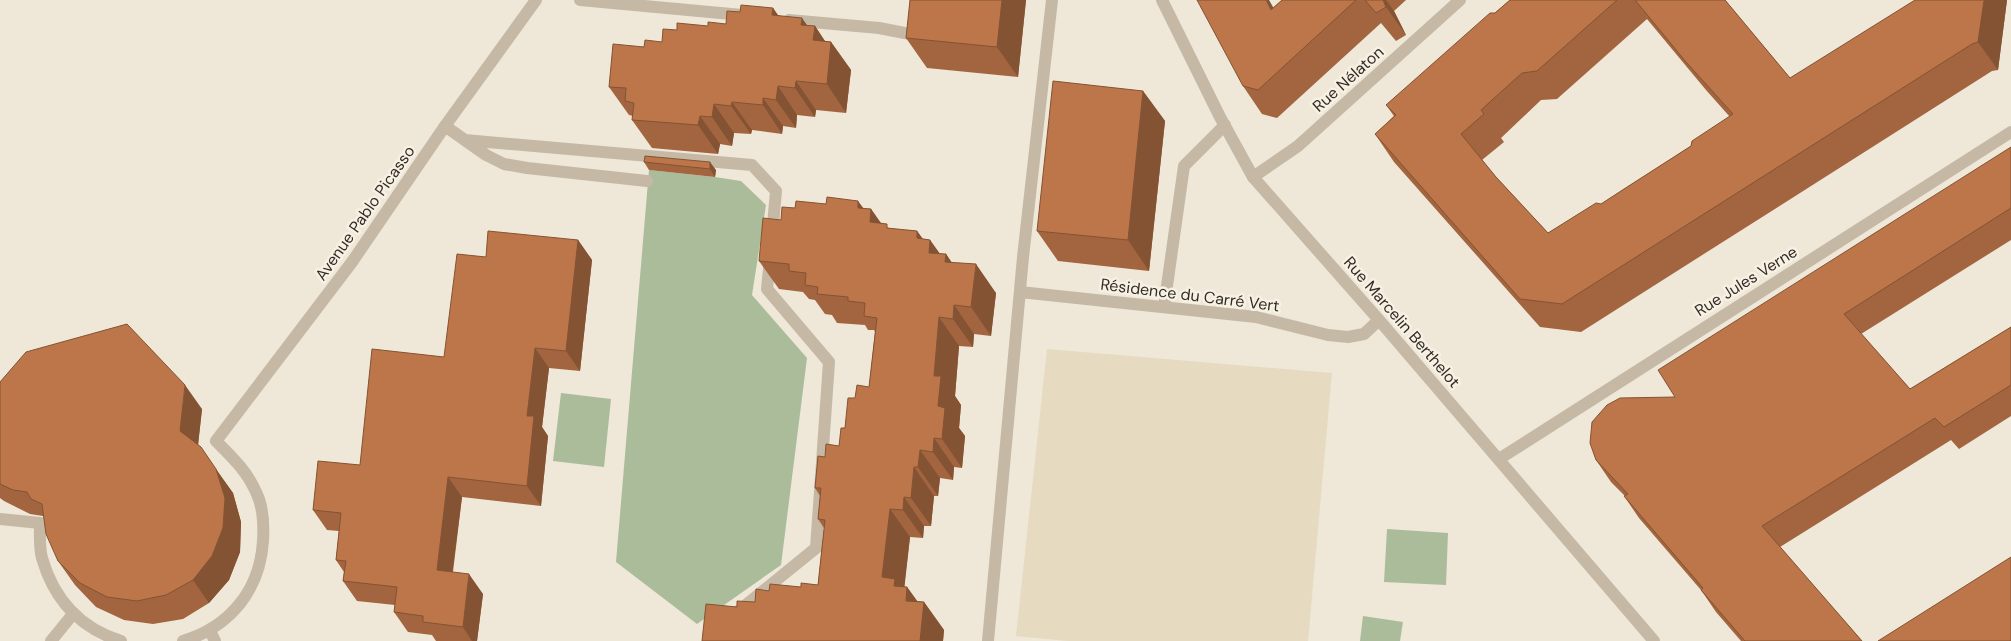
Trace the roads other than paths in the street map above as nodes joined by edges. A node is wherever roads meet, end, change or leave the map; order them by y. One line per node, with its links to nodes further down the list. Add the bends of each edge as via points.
1 (536, 0): 10 (street, Avenue Pablo Picasso)
2 (580, 0): 6 (street)
3 (1052, 0): 15 (street)
4 (1162, 0): 9 (street, Rue Marcelin Berthelot)
5 (1460, 0): 13 (street, Rue Nélaton, via 1298,146)
6 (752, 16)
7 (772, 18): 8 (street)
8 (916, 34)
9 (1225, 125): 13 (street, Rue Marcelin Berthelot); 16 (street, via 1184,166)
10 (446, 126): 12 (street); 22 (street, Avenue Pablo Picasso, via 352,262 216,441 240,464 257,493 264,525 262,558 250,589)
11 (2011, 132): 18 (street, Rue Jules Verne)
12 (465, 140): 14 (street, via 504,164); 21 (street, via 752,165 776,191 767,289 829,362 816,548)
13 (1253, 177): 17 (street, Rue Marcelin Berthelot)
14 (647, 181)
15 (1020, 292): 16 (street, Résidence du Carré Vert); 26 (street)
16 (1164, 307): 17 (street, Résidence du Carré Vert, via 1256,317 1348,337 1364,334)
17 (1379, 320): 18 (street, Rue Marcelin Berthelot)
18 (1499, 459): 27 (street, Rue Marcelin Berthelot)
19 (0, 519): 20 (street, via 40,523 41,556 53,588)
20 (73, 614): 23 (street); 24 (street, via 100,634)
21 (724, 622)
22 (212, 636): 25 (street)
23 (51, 641)
24 (121, 641)
25 (183, 641)
26 (988, 641)
27 (1654, 641)

